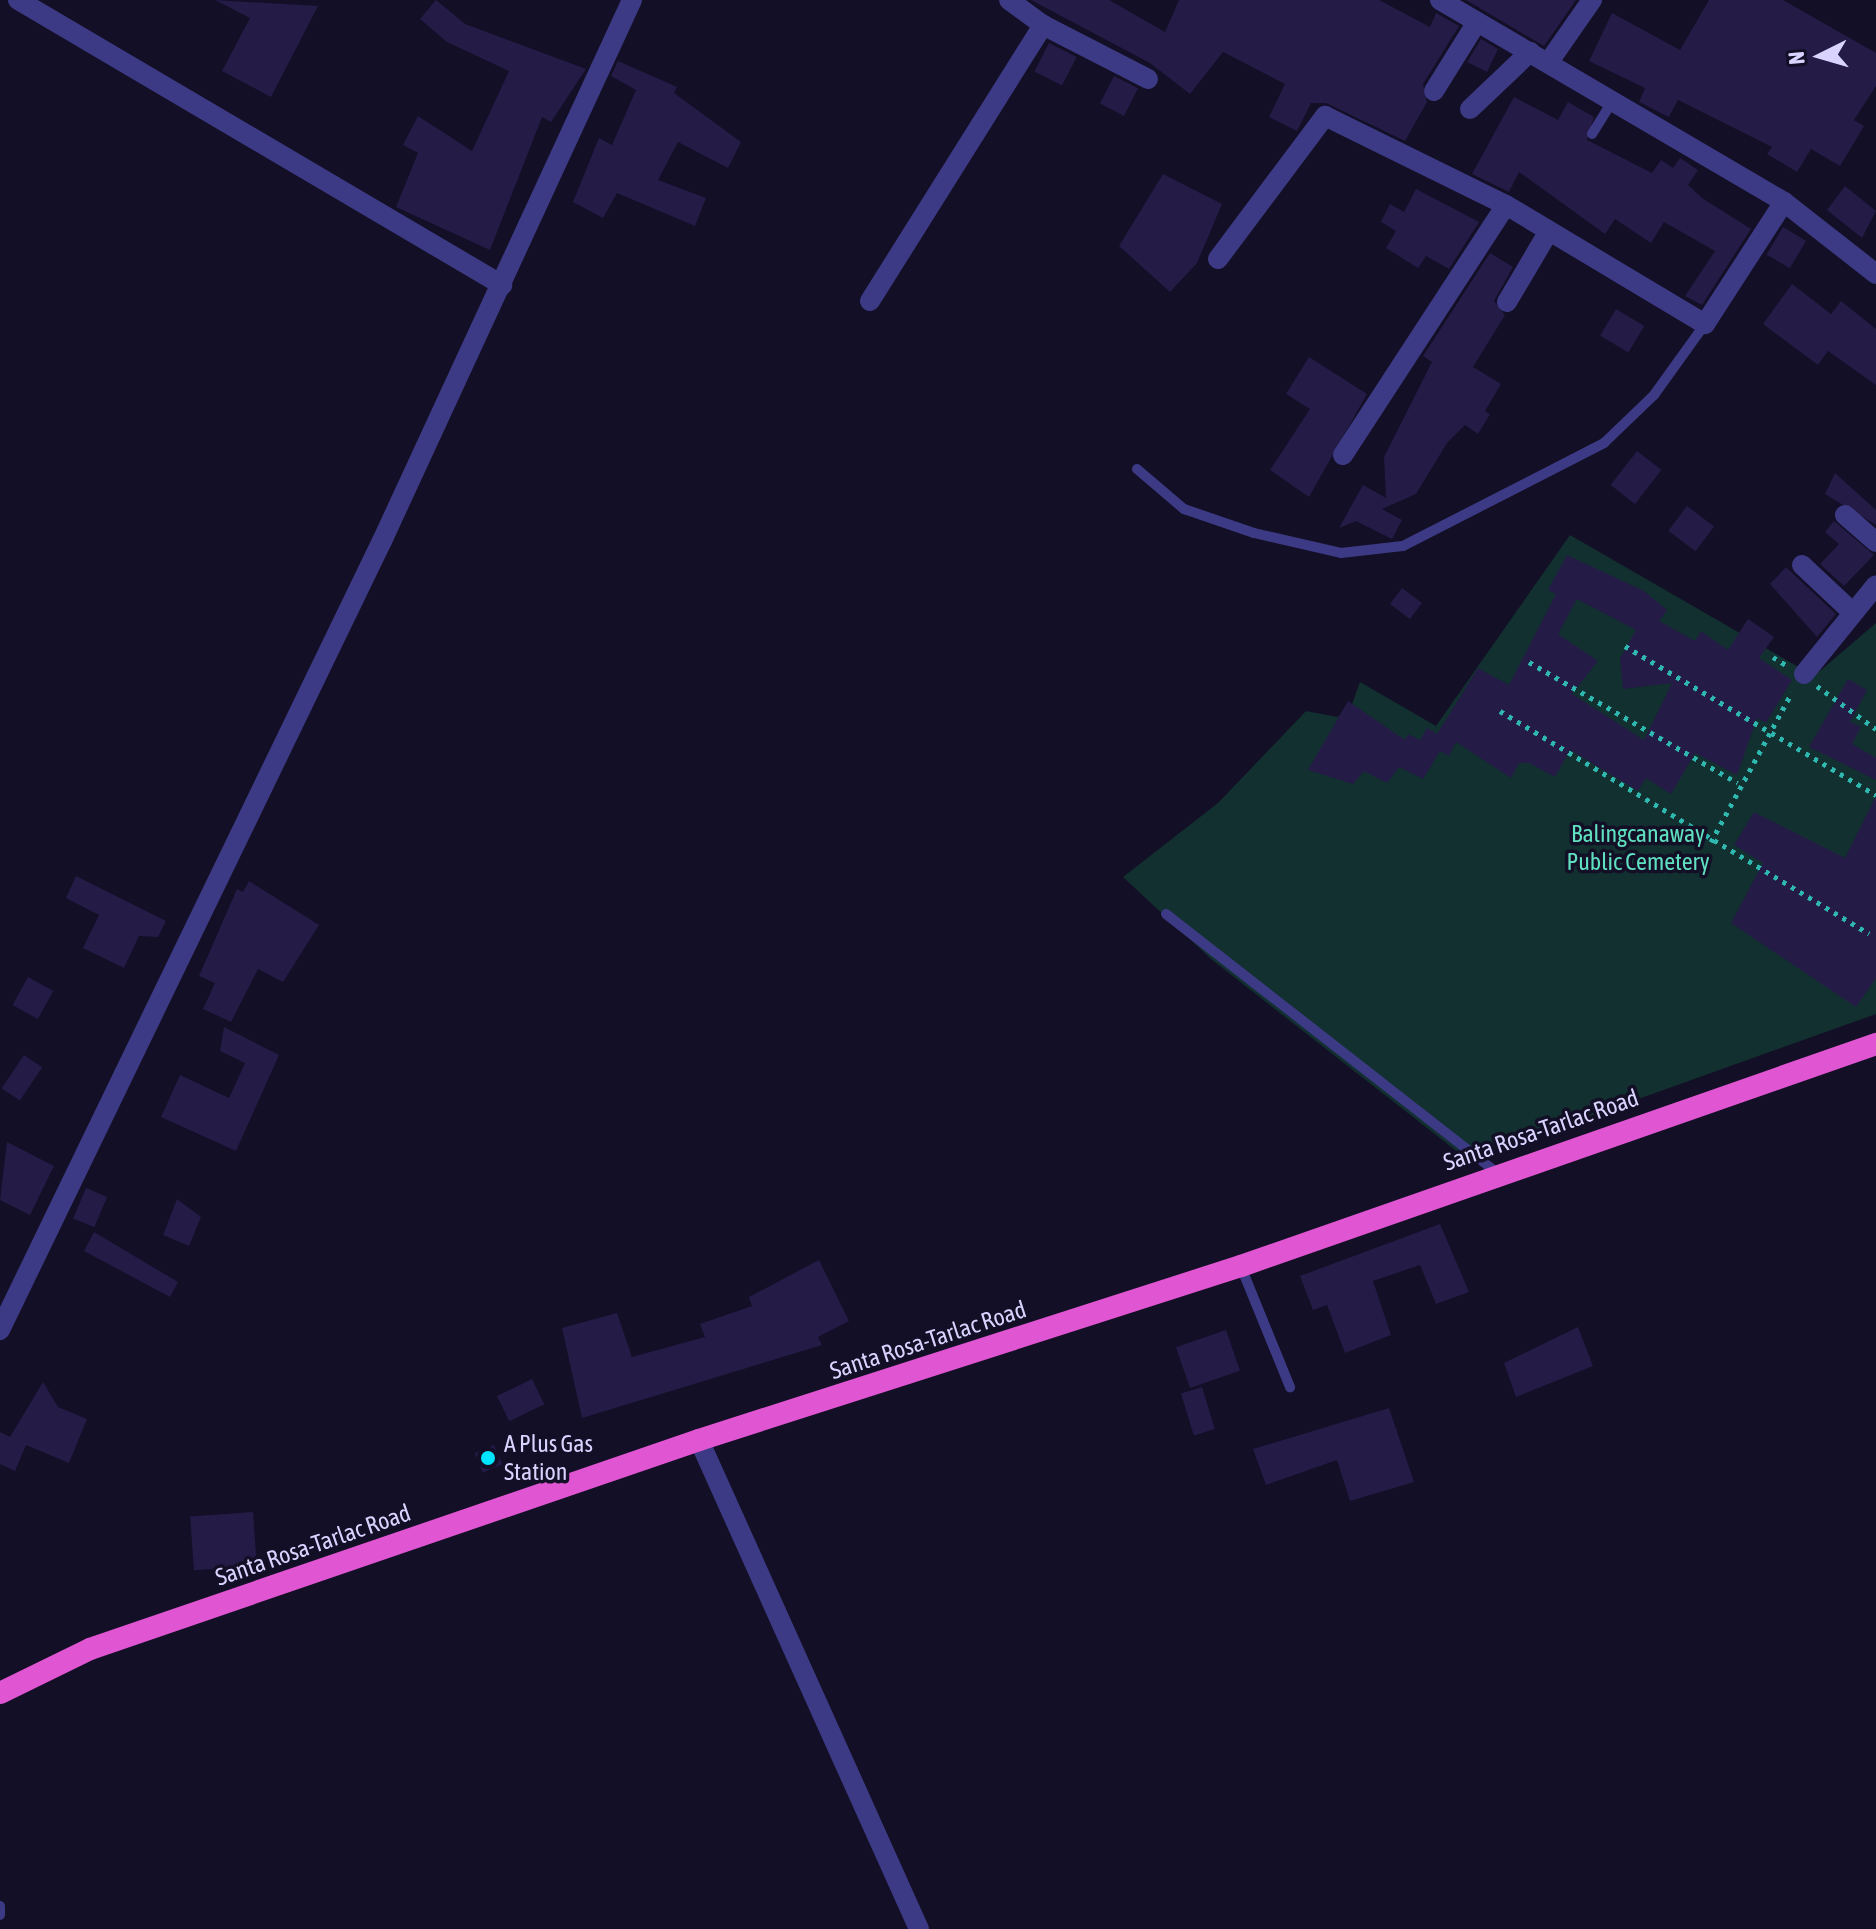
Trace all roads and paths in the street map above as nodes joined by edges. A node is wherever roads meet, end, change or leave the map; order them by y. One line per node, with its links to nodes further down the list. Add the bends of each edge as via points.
1 (18, 0): 19 (street)
2 (632, 0): 19 (street)
3 (1009, 0): 7 (street)
4 (1440, 0): 6 (street)
5 (1592, 0): 8 (street)
6 (1477, 22): 8 (street); 10 (street)
7 (1043, 25): 9 (street); 20 (street)
8 (1539, 58): 11 (street); 12 (street)
9 (1148, 79)
10 (1434, 91)
11 (1613, 101): 13 (lane); 14 (street)
12 (1470, 109)
13 (1592, 134)
14 (1784, 202): 18 (street); 22 (street)
15 (1506, 205): 16 (street); 17 (street, via 1325,116); 23 (street)
16 (1549, 231): 21 (street); 22 (street)
17 (1218, 259)
18 (1876, 274)
19 (502, 285): 45 (street)
20 (870, 301)
21 (1507, 302)
22 (1705, 324): 24 (lane, via 1654,395 1604,443 1403,546 1341,553 1254,533 1184,509)
23 (1343, 455)
24 (1137, 469)
25 (1845, 515): 26 (street)
26 (1876, 542)
27 (1802, 565): 29 (street)
28 (1876, 585): 29 (street)
29 (1851, 611): 33 (street)
30 (1625, 646): 36 (path)
31 (1773, 657): 33 (path)
32 (1529, 662): 37 (path)
33 (1804, 674): 35 (path); 36 (path)
34 (1500, 711): 39 (path)
35 (1876, 729)
36 (1768, 730): 37 (path); 38 (path)
37 (1738, 783): 39 (path)
38 (1876, 795)
39 (1711, 842): 41 (path)
40 (1166, 914): 43 (lane)
41 (1869, 934)
42 (1876, 1044): 43 (highway, Santa Rosa-Tarlac Road)
43 (1497, 1173): 44 (highway, Santa Rosa-Tarlac Road)
44 (1241, 1266): 46 (lane); 47 (highway, Santa Rosa-Tarlac Road)
45 (0, 1330)
46 (1290, 1387)
47 (699, 1440): 48 (highway, Santa Rosa-Tarlac Road, via 90,1649); 51 (street)
48 (0, 1693)
49 (0, 1906): 50 (lane)
50 (0, 1915)
51 (919, 1929)

